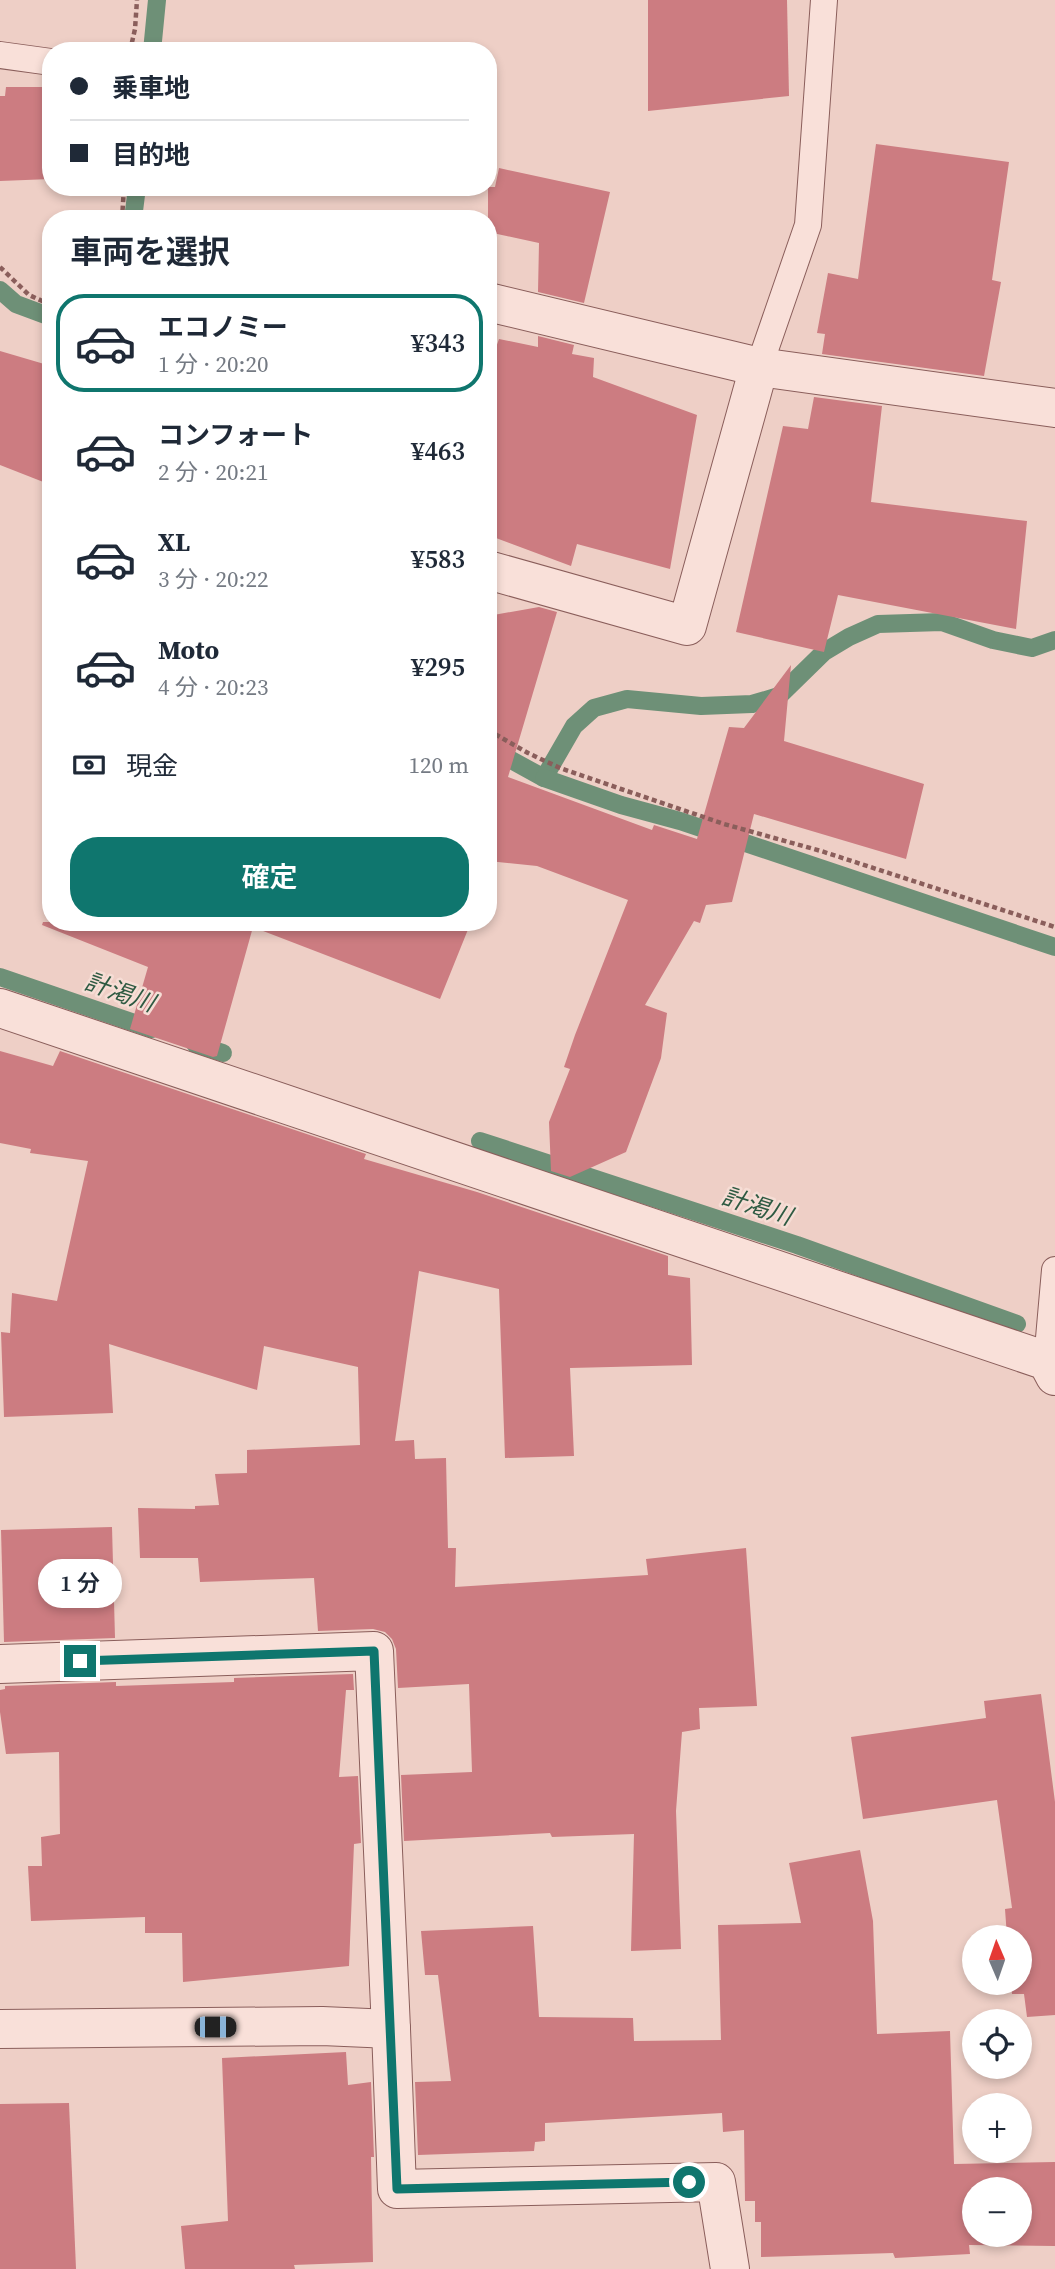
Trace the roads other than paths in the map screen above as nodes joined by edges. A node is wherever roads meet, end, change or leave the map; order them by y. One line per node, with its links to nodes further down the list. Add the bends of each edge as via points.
1 (824, 0): 5 (lane, via 807,225)
2 (0, 55): 3 (lane)
3 (42, 61)
4 (497, 304): 5 (street)
5 (759, 367): 6 (street); 7 (street, via 687,626)
6 (1055, 408)
7 (497, 573)
8 (0, 1008): 10 (street)
9 (1055, 1270): 10 (lane)
10 (1051, 1368)
11 (0, 1664): 13 (street, via 374,1651)
12 (0, 2029): 13 (street)
13 (391, 2029): 14 (street, via 397,2189 716,2182)
14 (730, 2269)

